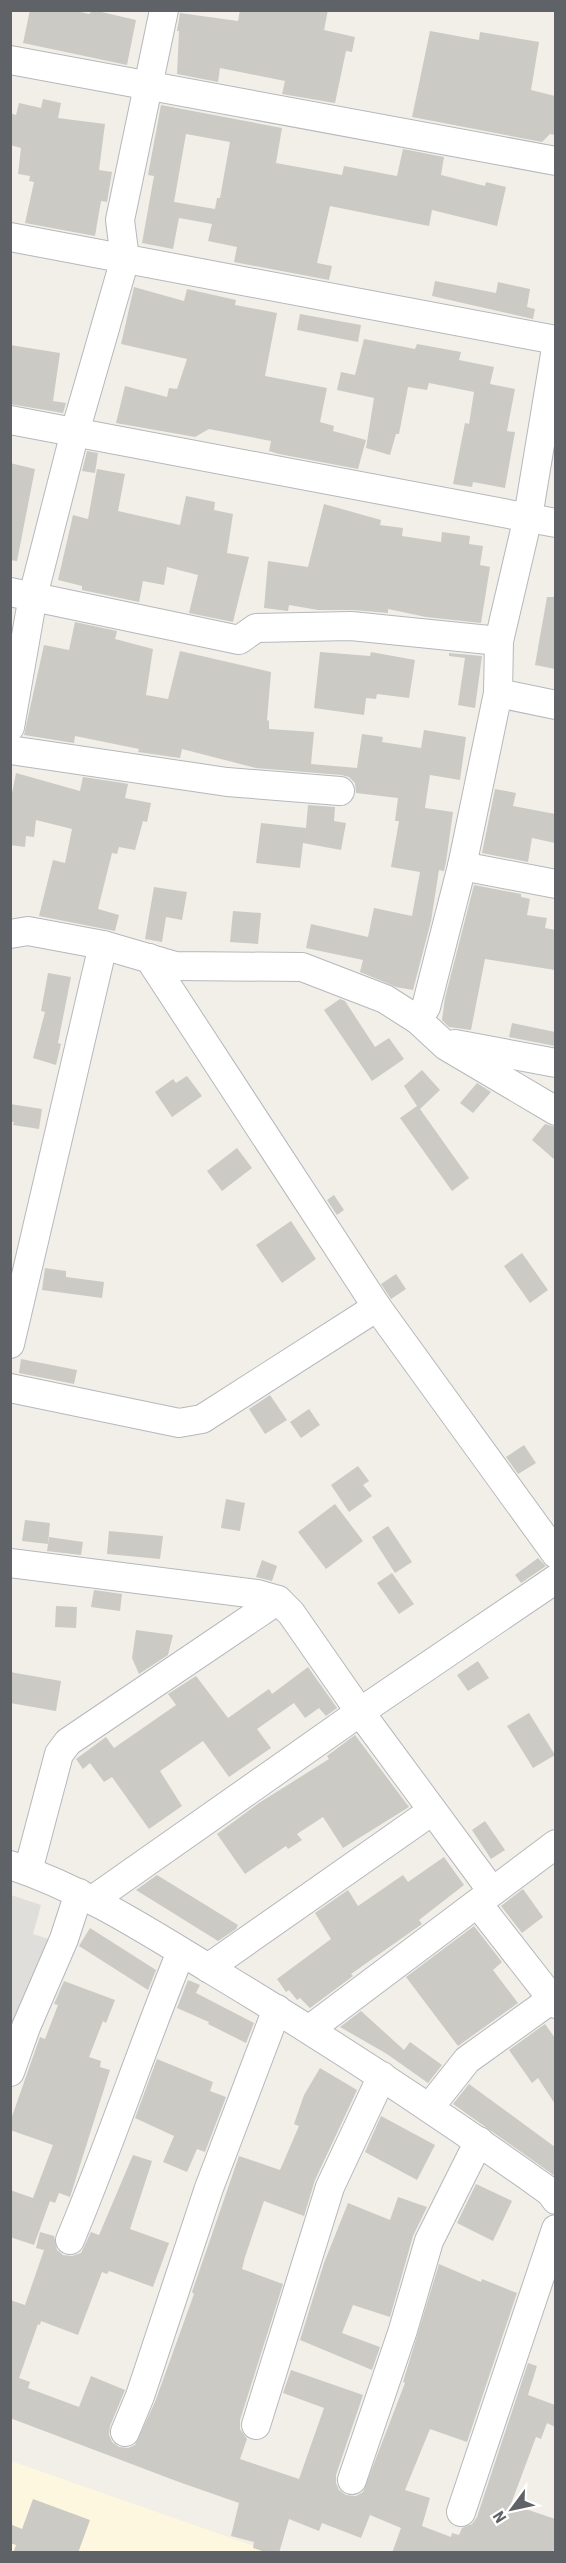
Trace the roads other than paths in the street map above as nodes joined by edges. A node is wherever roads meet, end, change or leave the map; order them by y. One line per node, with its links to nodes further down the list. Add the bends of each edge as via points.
1 (164, 10): 3 (street)
2 (10, 60): 3 (street)
3 (149, 86): 4 (street); 6 (street, via 120,220)
4 (555, 161)
5 (10, 237): 6 (street)
6 (125, 259): 7 (street); 10 (street)
7 (555, 340)
8 (555, 348): 11 (street)
9 (10, 420): 10 (street)
10 (75, 432): 11 (street); 13 (street)
11 (528, 517): 12 (street); 14 (street)
12 (555, 523)
13 (22, 594): 14 (street, via 239,640 256,628 351,626); 17 (street)
14 (499, 641): 15 (street)
15 (498, 693): 16 (street); 20 (street)
16 (555, 705)
17 (10, 727)
18 (10, 750): 19 (street, via 227,782)
19 (340, 791)
20 (462, 866): 21 (street); 25 (street, via 426,1007)
21 (555, 884)
22 (10, 934): 23 (street, via 28,931)
23 (103, 945): 24 (street); 30 (street)
24 (149, 958): 25 (street, via 175,966 302,967 385,999); 29 (street)
25 (418, 1020): 26 (street)
26 (447, 1046): 27 (street, via 458,1043); 28 (street)
27 (555, 1063)
28 (555, 1111)
29 (377, 1307): 31 (street, via 202,1419 179,1423); 32 (street)
30 (12, 1328)
31 (10, 1388)
32 (555, 1554)
33 (10, 1563): 35 (street)
34 (555, 1579): 36 (street)
35 (278, 1600): 36 (street); 39 (street, via 68,1743 59,1754)
36 (360, 1712): 37 (street); 40 (street)
37 (432, 1811): 41 (street); 43 (street)
38 (555, 1844): 41 (street)
39 (19, 1868): 40 (street)
40 (87, 1896): 42 (street); 47 (street, via 64,1939)
41 (485, 1897): 44 (street); 46 (street)
42 (181, 1952): 43 (street); 53 (street, via 105,2158)
43 (208, 1968): 45 (street)
44 (554, 2001): 49 (street, via 466,2060)
45 (277, 2009): 46 (street); 55 (street, via 208,2188)
46 (310, 2029): 48 (street)
47 (10, 2072)
48 (382, 2076): 49 (street); 54 (street, via 330,2187)
49 (429, 2109): 50 (street)
50 (479, 2141): 51 (street); 56 (street, via 429,2241)
51 (554, 2193)
52 (555, 2229): 57 (street)
53 (70, 2240)
54 (256, 2425)
55 (125, 2432)
56 (352, 2480)
57 (461, 2512)

